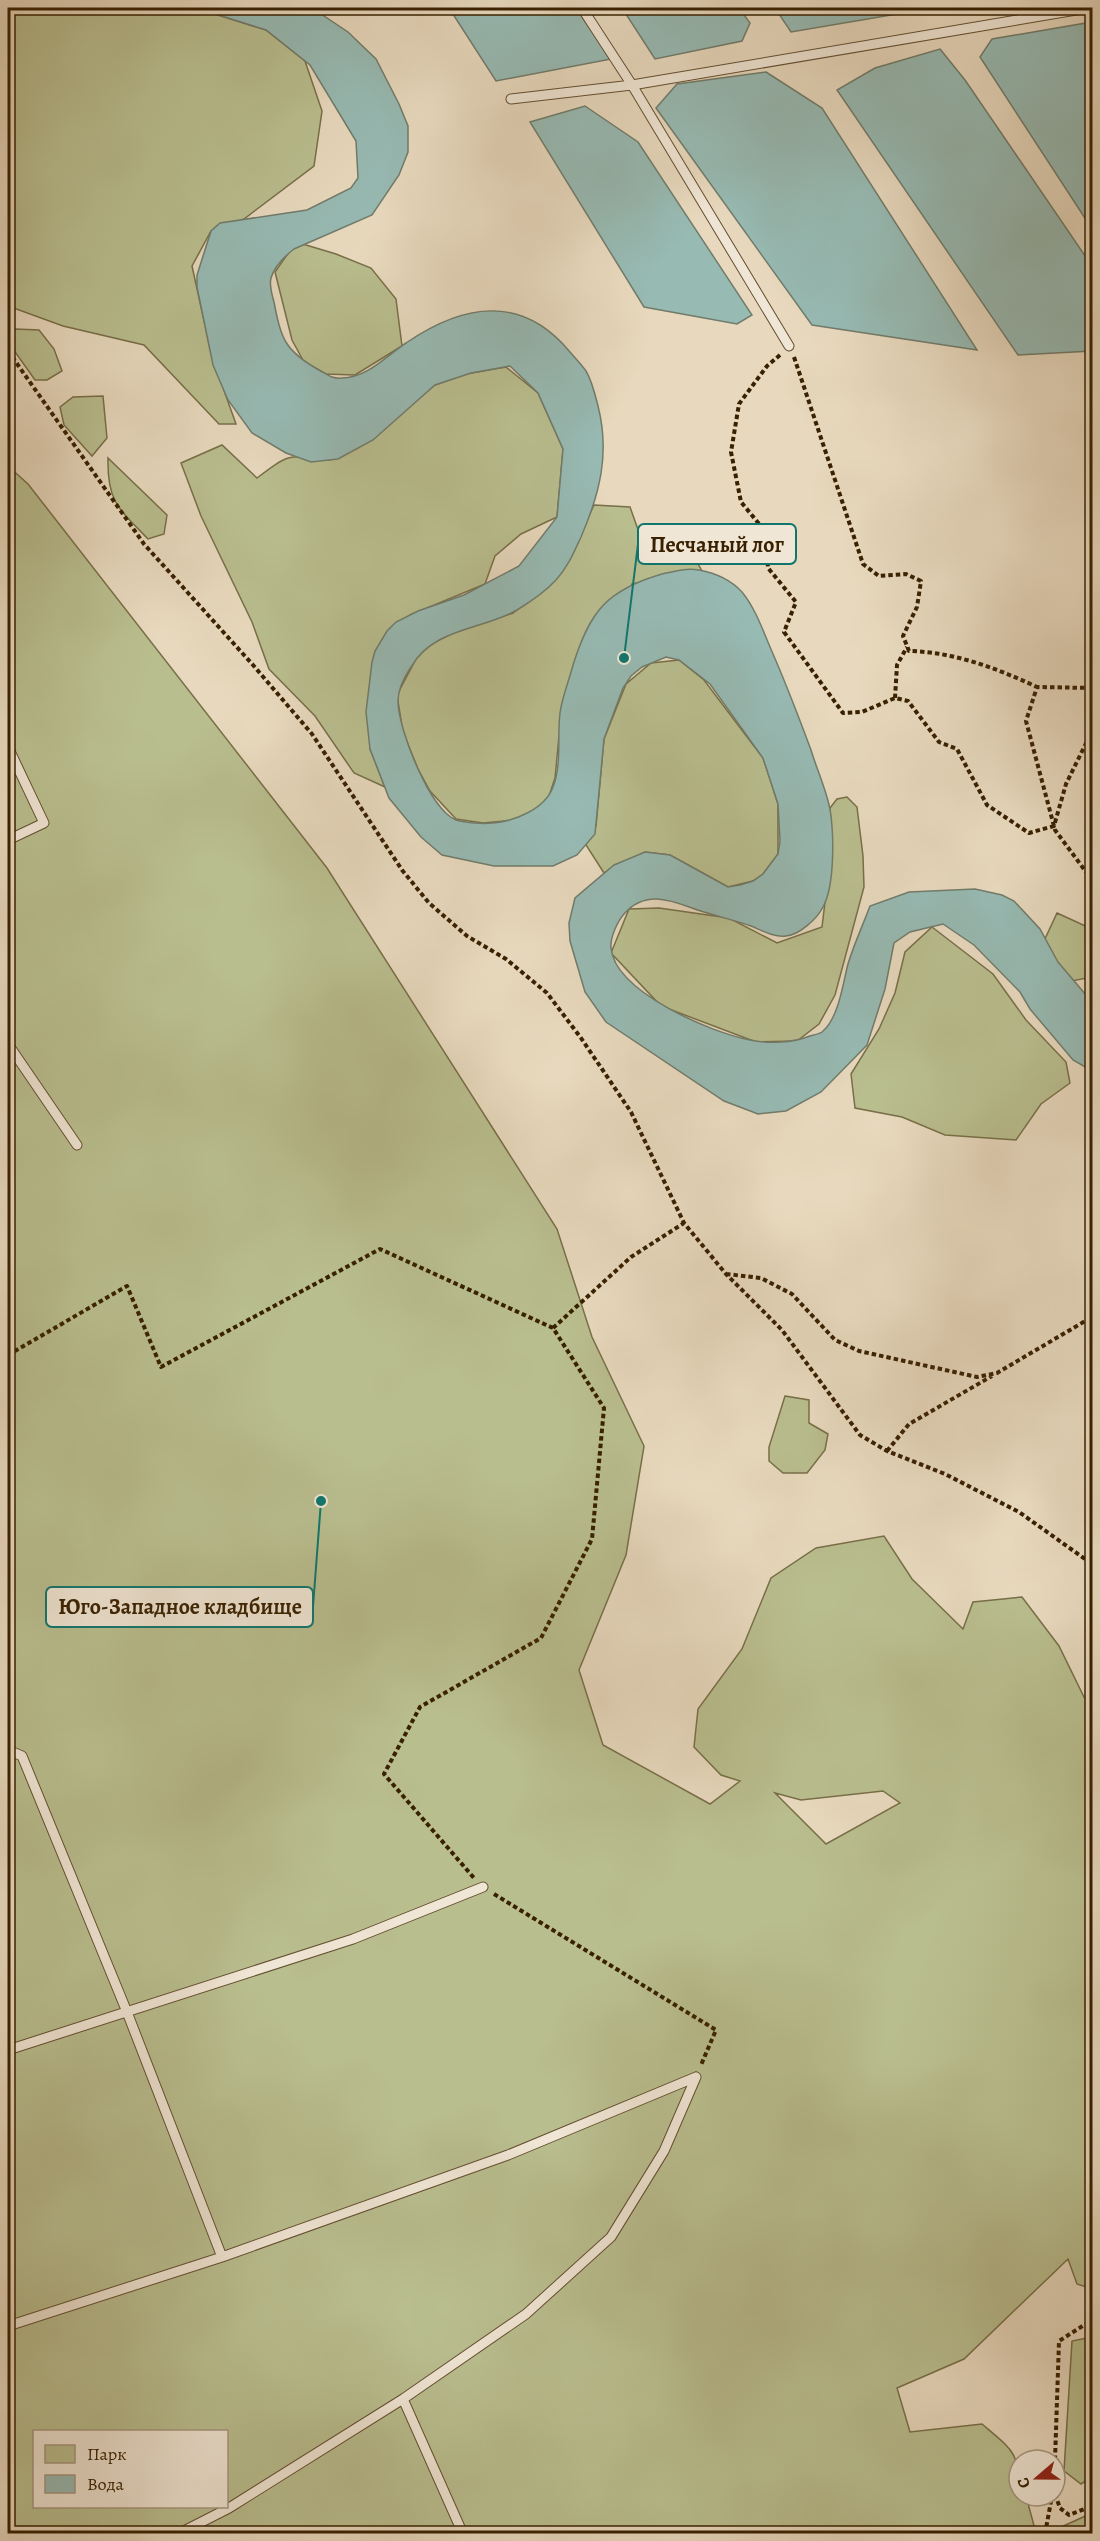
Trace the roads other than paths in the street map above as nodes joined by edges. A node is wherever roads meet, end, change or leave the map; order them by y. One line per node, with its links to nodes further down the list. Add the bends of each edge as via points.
1 (582, 8): 3 (lane)
2 (1088, 8): 3 (lane)
3 (632, 85): 4 (lane); 5 (lane)
4 (511, 99)
5 (789, 346)
6 (8, 747): 7 (lane, via 44,823)
7 (8, 840)
8 (8, 1044): 9 (lane)
9 (77, 1145)
10 (8, 1750): 12 (lane, via 22,1756)
11 (483, 1887): 12 (lane, via 353,1939)
12 (127, 2012): 13 (lane); 14 (lane)
13 (8, 2050)
14 (222, 2257): 15 (lane); 16 (lane, via 508,2155 696,2077 664,2151 611,2237 526,2313)
15 (8, 2326)
16 (402, 2399): 17 (lane, via 229,2508); 18 (lane)
17 (179, 2533)
18 (463, 2534)

